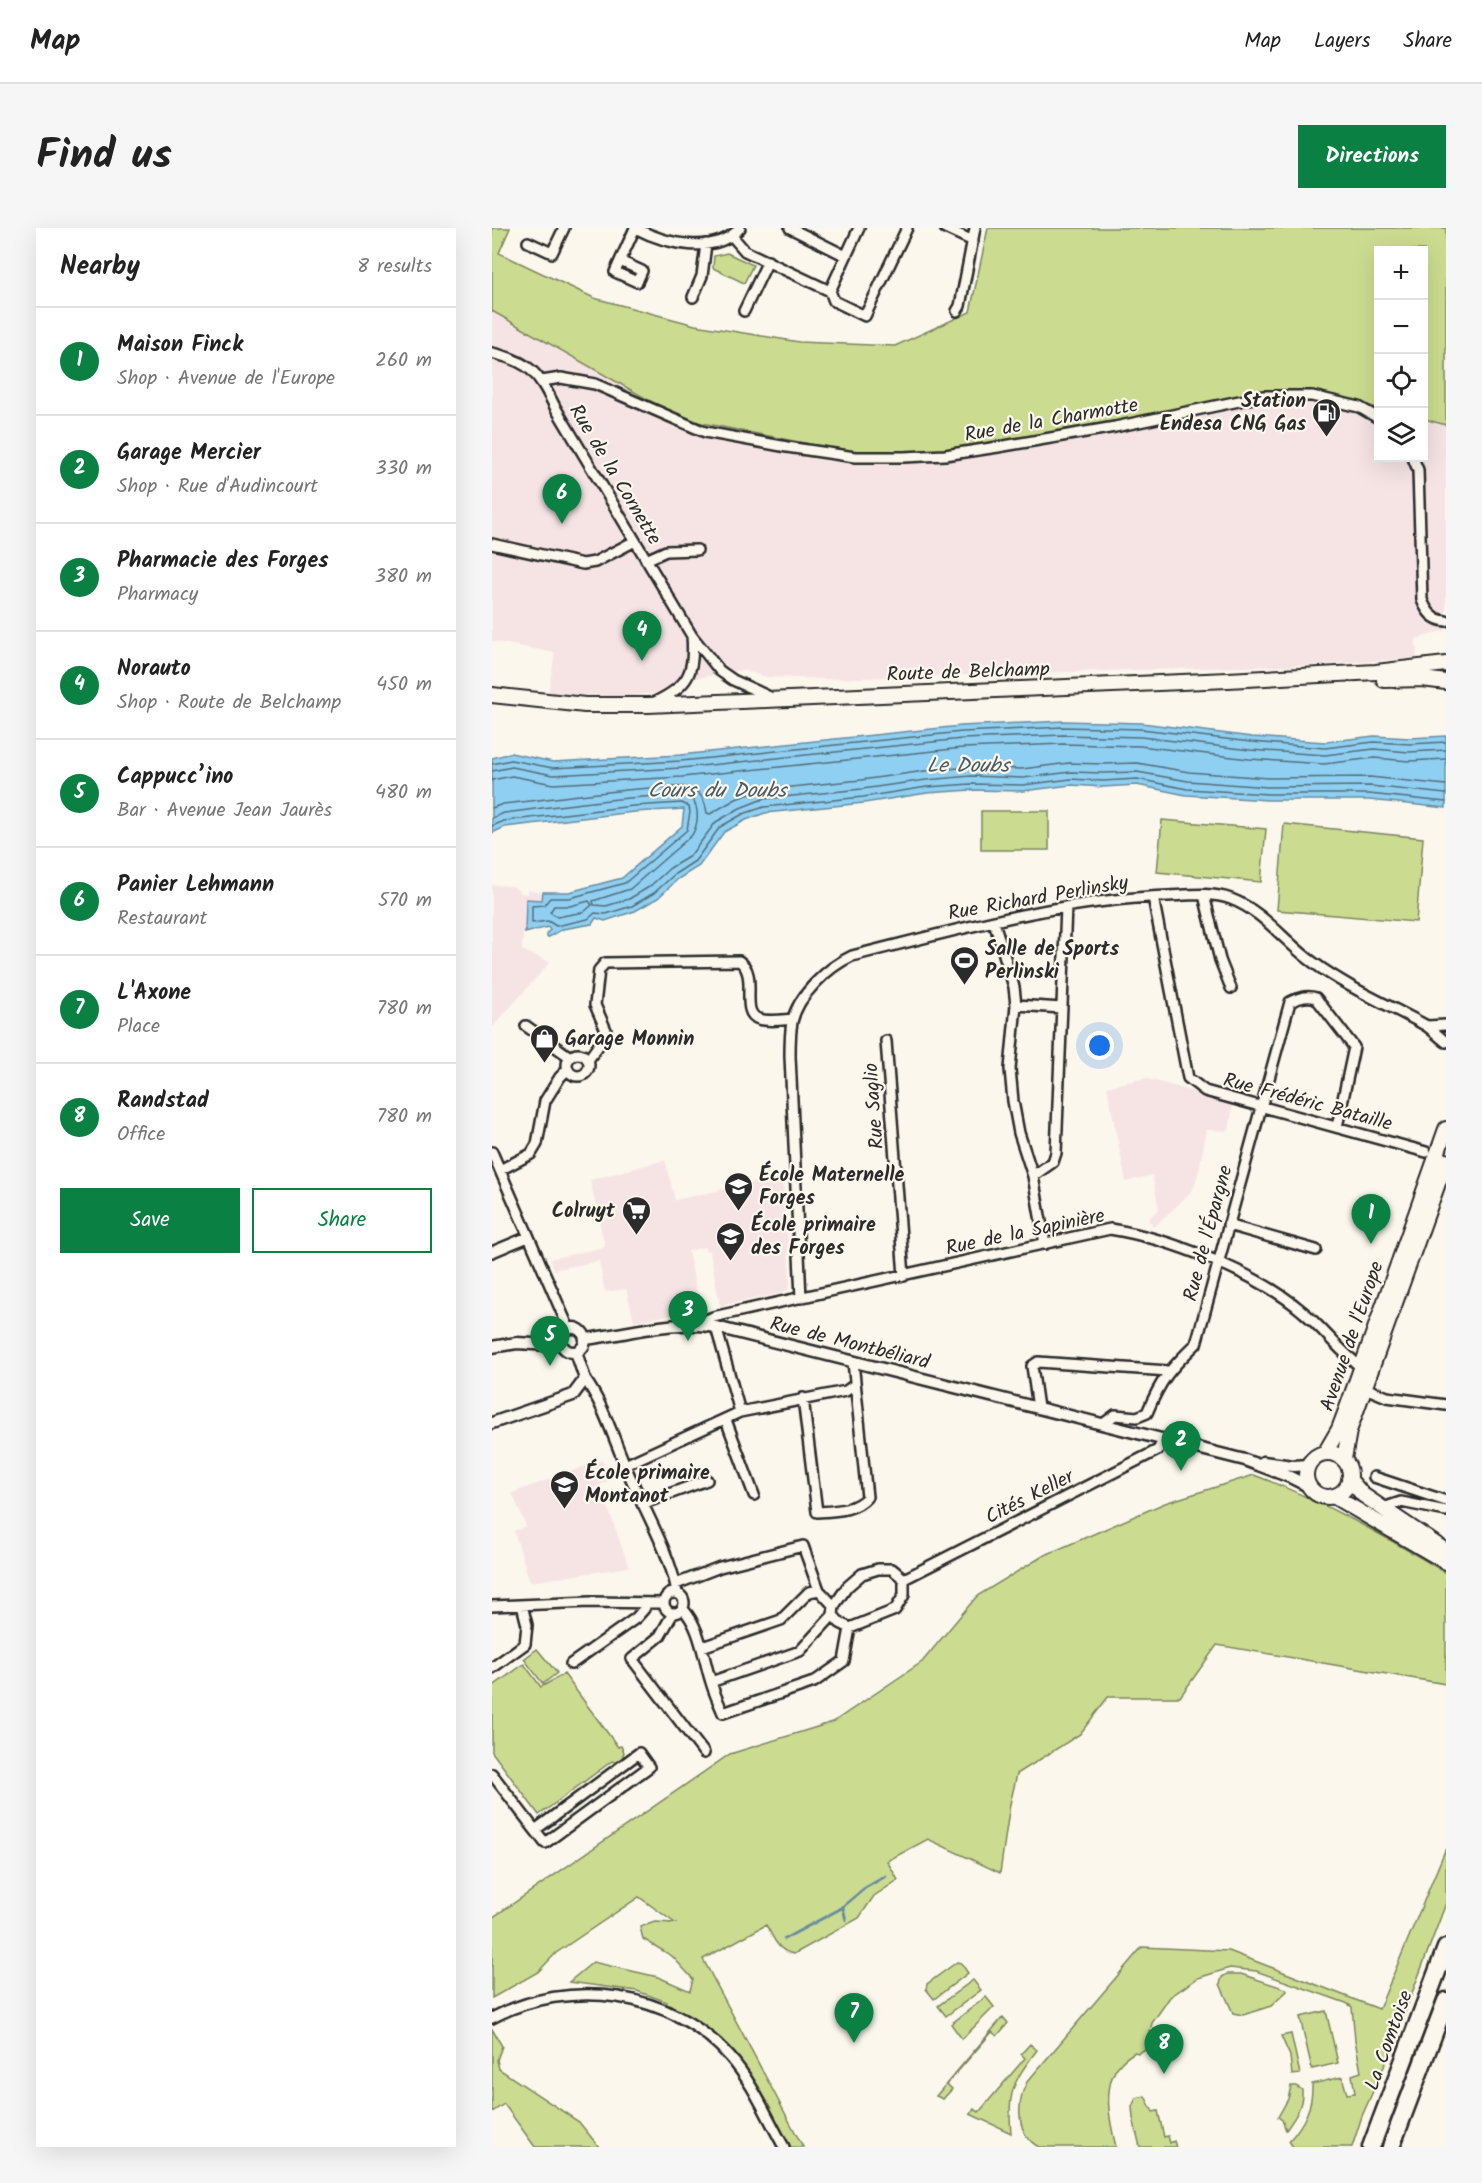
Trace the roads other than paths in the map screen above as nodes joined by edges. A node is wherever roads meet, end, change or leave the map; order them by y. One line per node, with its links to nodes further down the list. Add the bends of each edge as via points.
1 (564, 228): 10 (street, via 552,253)
2 (740, 228): 8 (street)
3 (790, 228): 12 (street)
4 (859, 228): 12 (street)
5 (907, 228): 15 (street, via 865,316 834,301)
6 (945, 228): 9 (street)
7 (975, 228): 9 (street)
8 (732, 236): 11 (street); 14 (street, via 746,250)
9 (972, 241): 18 (street)
10 (528, 242)
11 (706, 244): 13 (street, via 669,240 635,228); 16 (street, via 702,276)
12 (846, 256): 15 (street)
13 (620, 261)
14 (768, 261): 15 (street); 17 (street)
15 (830, 291)
16 (693, 297)
17 (744, 311)
18 (957, 311)
19 (492, 353): 20 (street, Rue de la Cornette, via 520,361)
20 (542, 381): 21 (street, Rue de la Charmotte, via 561,378 595,384 705,432 855,457 945,455 1115,427 1263,396 1312,396 1359,407); 23 (street, Rue de la Cornette)
21 (1374, 416)
22 (1415, 462): 27 (street, via 1422,600 1426,611)
23 (635, 541): 24 (street, via 584,564); 26 (street, Rue de la Cornette)
24 (492, 543)
25 (697, 550): 26 (street, via 666,551)
26 (646, 560): 28 (street, Rue de la Cornette)
27 (1446, 621)
28 (692, 636): 32 (street, Rue de la Cornette, via 720,671); 34 (street, via 694,656 689,676 680,687)
29 (1446, 664): 32 (main road, Route de Belchamp, via 1365,673)
30 (1446, 682): 33 (main road, Route de Belchamp, via 1376,680 658,709 580,709)
31 (492, 695): 34 (main road, Route de Belchamp, via 585,705)
32 (774, 699): 34 (main road, Route de Belchamp)
33 (492, 700)
34 (648, 705)
35 (1204, 895): 36 (street, Rue Richard Perlinsky); 39 (street); 45 (street, Rue Richard Perlinsky, via 1220,896 1243,905 1313,962 1366,996)
36 (1153, 897): 37 (street, Rue Richard Perlinsky); 51 (street, Rue Frédéric Bataille, via 1188,1078 1205,1091)
37 (1066, 907): 38 (street, Rue Richard Perlinsky); 41 (street)
38 (994, 922): 40 (street); 42 (street, Rue Richard Perlinsky, via 932,934 838,963 808,991)
39 (1231, 988)
40 (1016, 1005): 41 (street); 58 (street, via 1010,1070 1012,1101)
41 (1062, 1008): 58 (street, via 1056,1153 1053,1162)
42 (792, 1019): 49 (street, via 754,1017 750,1011 749,972 740,961 605,963 599,970 595,1005 606,1035); 66 (street, via 790,1056)
43 (1446, 1025): 45 (street, Rue Richard Perlinsky)
44 (526, 1026): 48 (street)
45 (1427, 1026): 47 (street, Rue Richard Perlinsky)
46 (886, 1041): 65 (street, Rue Saglio)
47 (1446, 1042)
48 (570, 1057): 49 (street, via 583,1055); 50 (street)
49 (588, 1060): 50 (street, via 590,1066 582,1077)
50 (567, 1070): 57 (street, via 545,1101 537,1144 531,1154)
51 (1260, 1106): 52 (street, Rue Frédéric Bataille); 52 (street, Rue de l'Épargne, via 1290,1002 1311,996 1354,1047); 59 (street, Rue de l'Épargne)
52 (1336, 1127): 55 (street, Rue Frédéric Bataille)
53 (1446, 1129): 75 (main road, Avenue de l'Europe)
54 (492, 1152): 57 (street)
55 (1426, 1152)
56 (1446, 1161): 79 (main road, Avenue de l'Europe)
57 (500, 1170): 60 (street)
58 (1033, 1176): 61 (street)
59 (1228, 1225): 62 (street); 64 (street, Rue de l'Épargne)
60 (528, 1237): 63 (street); 69 (street)
61 (1045, 1244): 64 (street, Rue de la Sapinière, via 1110,1229); 65 (street, Rue de la Sapinière)
62 (1316, 1250)
63 (492, 1252)
64 (1218, 1261): 75 (street, Rue de la Sapinière, via 1288,1300); 76 (street, Rue de l'Épargne, via 1196,1344)
65 (904, 1276): 66 (street, Rue de la Sapinière)
66 (801, 1298): 67 (street, Rue de la Sapinière)
67 (697, 1324): 68 (street, Rue de Montbéliard); 70 (street, Rue de Montbéliard)
68 (716, 1327): 74 (street, Rue de Montbéliard); 83 (street)
69 (569, 1329): 70 (street, via 579,1330); 71 (street, via 562,1334)
70 (585, 1339): 73 (street)
71 (561, 1341): 72 (street, via 550,1345 517,1343); 73 (street, via 566,1350)
72 (492, 1347)
73 (576, 1352): 77 (street)
74 (853, 1362): 78 (street); 82 (street, Rue de Montbéliard)
75 (1361, 1367): 88 (main road, Avenue de l'Europe, via 1340,1429)
76 (1168, 1371): 82 (street, via 1038,1362 1032,1366); 86 (street, Rue de l'Épargne, via 1147,1413 1138,1420 1115,1415)
77 (585, 1379): 85 (street, via 573,1395); 91 (street, via 596,1394)
78 (855, 1385): 80 (street, via 846,1391); 80 (street, via 867,1497 861,1504 839,1511 817,1512)
79 (1365, 1388): 81 (street, via 1387,1397); 89 (main road, Avenue de l'Europe, via 1349,1431)
80 (803, 1398): 83 (street)
81 (1446, 1405)
82 (1038, 1408): 86 (street, Rue de Montbéliard)
83 (740, 1412): 84 (street)
84 (726, 1420): 91 (street); 97 (street)
85 (492, 1424)
86 (1103, 1424): 87 (street, Rue de Montbéliard)
87 (1164, 1439): 90 (street, Rue de Montbéliard); 106 (street, Cités Keller, via 1158,1450)
88 (1325, 1453): 89 (main road); 92 (main road)
89 (1344, 1459): 94 (main road)
90 (1245, 1460): 92 (street); 96 (street)
91 (625, 1465): 100 (street)
92 (1308, 1465): 96 (main road)
93 (1374, 1476): 99 (street)
94 (1349, 1479): 98 (main road, via 1343,1490); 101 (main road, via 1363,1495)
95 (707, 1480): 100 (street)
96 (1310, 1487): 98 (main road, via 1320,1495)
97 (753, 1495)
98 (1333, 1496): 103 (main road)
99 (1446, 1501)
100 (642, 1504): 107 (street)
101 (1383, 1508): 102 (street, via 1401,1502); 103 (main road); 104 (main road)
102 (1446, 1511)
103 (1363, 1514): 105 (main road)
104 (1446, 1551)
105 (1446, 1562)
106 (904, 1579): 114 (street, via 892,1569 862,1574 847,1587); 116 (street, via 904,1595 896,1610)
107 (676, 1588): 108 (street, via 720,1567 803,1546); 109 (street); 113 (street, via 684,1600)
108 (819, 1590): 114 (street); 117 (street, via 808,1592 780,1620)
109 (663, 1603): 110 (street); 115 (street)
110 (646, 1604): 111 (street); 118 (street, via 636,1618)
111 (522, 1605): 112 (street); 119 (street, via 527,1625 525,1644)
112 (492, 1606)
113 (682, 1609): 115 (street); 117 (street)
114 (833, 1611): 116 (street, via 840,1623); 120 (street, via 800,1651)
115 (673, 1614): 121 (street, via 660,1636 632,1659)
116 (850, 1628): 120 (street, via 844,1661 814,1682 723,1713)
117 (702, 1647): 120 (street)
118 (571, 1664)
119 (492, 1668)
120 (711, 1682)
121 (704, 1753)
122 (492, 1774): 123 (street)
123 (535, 1830): 123 (street, via 545,1843 649,1767 639,1753)
124 (1446, 1948): 128 (highway, La Comtoise)
125 (1446, 2001): 129 (highway, La Comtoise)
126 (492, 2018): 127 (street, via 557,1995 585,1994 615,1996 683,2018 731,2058)
127 (784, 2147)
128 (1371, 2147)
129 (1392, 2147)

